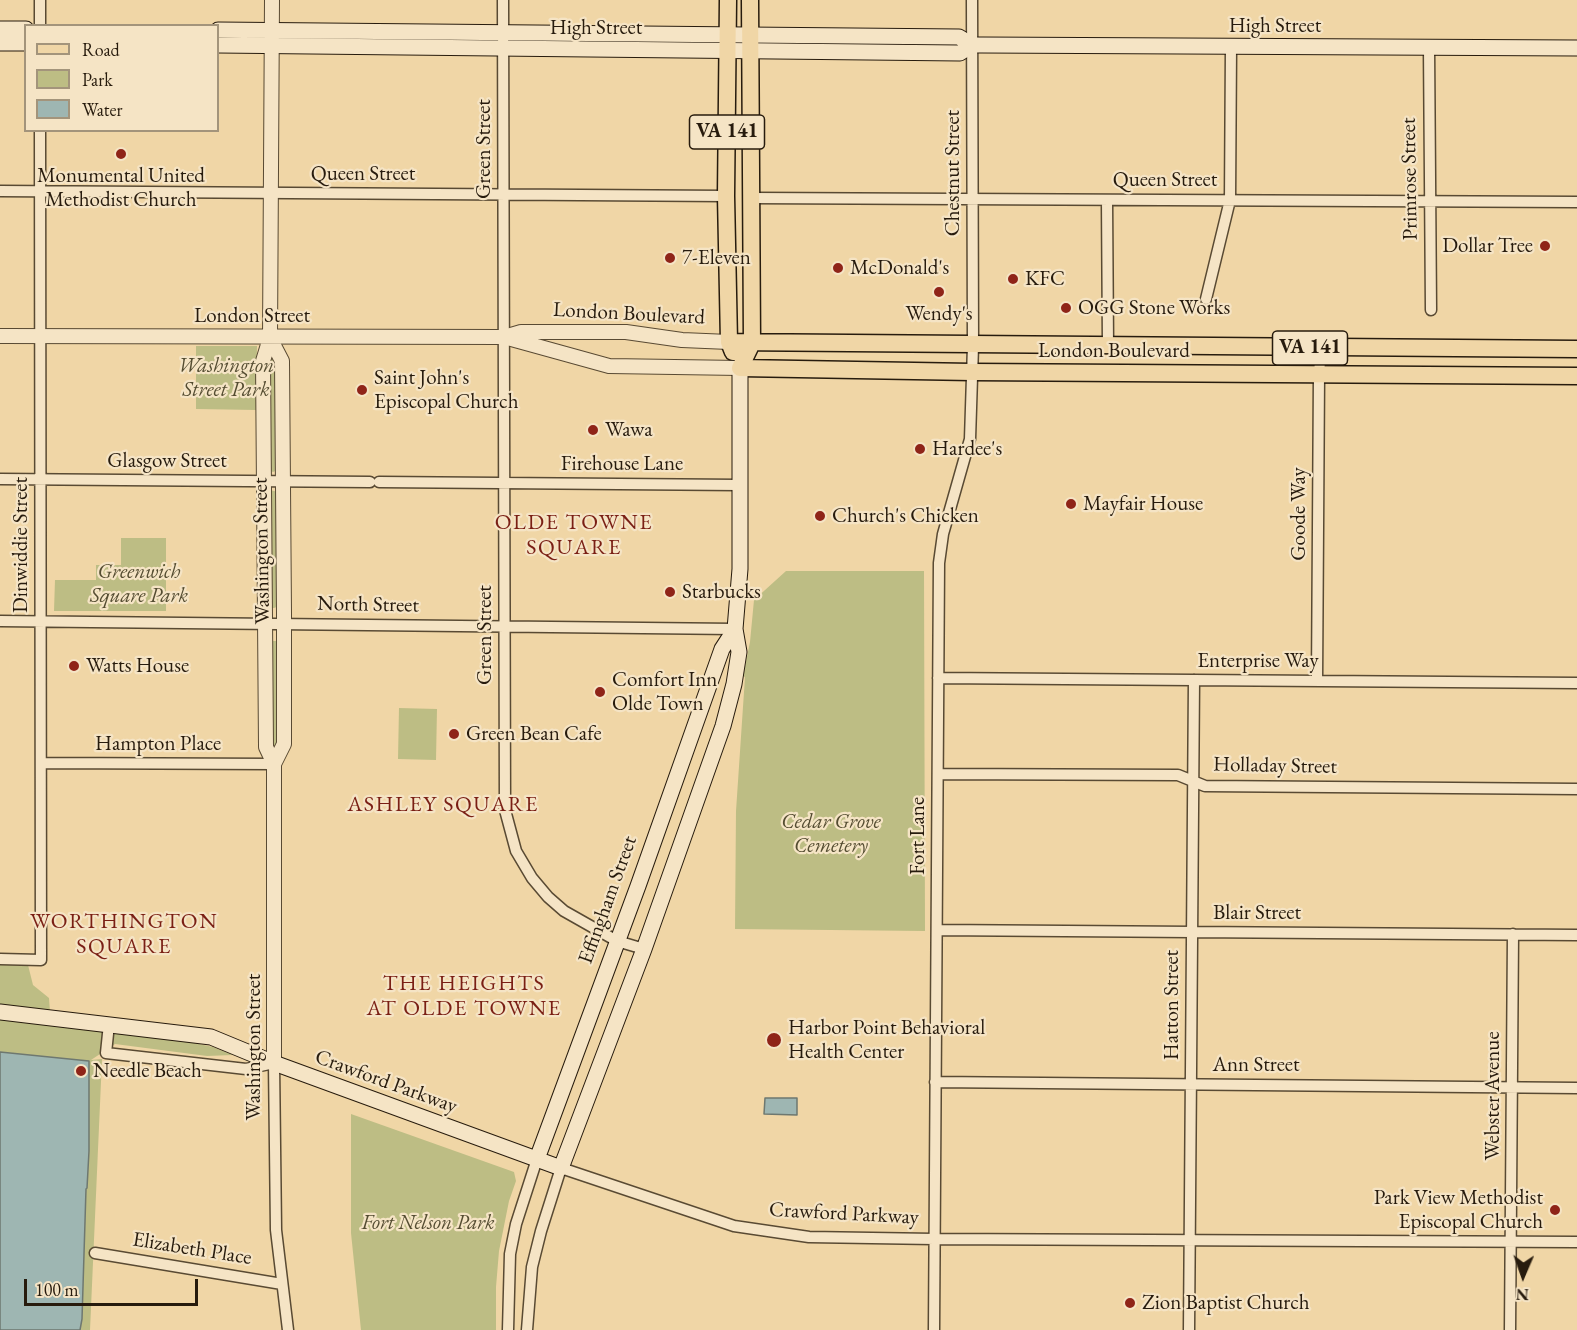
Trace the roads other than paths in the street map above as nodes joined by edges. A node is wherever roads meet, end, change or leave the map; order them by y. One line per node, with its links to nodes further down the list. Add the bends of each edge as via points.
1 (39, 0): 7 (street)
2 (272, 0): 12 (street, Washington Street)
3 (503, 0): 11 (street, Green Street)
4 (728, 0): 14 (main road, Effingham Street / VA 141)
5 (750, 0): 15 (main road, Effingham Street / VA 141)
6 (972, 0): 18 (street, Chestnut Street)
7 (40, 24)
8 (0, 29): 9 (main road)
9 (24, 29)
10 (219, 30): 12 (main road, High Street)
11 (504, 32): 12 (main road, High Street); 14 (main road, High Street); 22 (street, Green Street)
12 (272, 38): 17 (main road, High Street); 22 (main road, High Street); 26 (street, Washington Street)
13 (0, 43): 16 (main road)
14 (728, 43): 15 (main road, High Street); 22 (main road, High Street); 28 (main road, Effingham Street / VA 141)
15 (751, 43): 18 (main road, High Street, via 959,37); 29 (main road, Effingham Street / VA 141)
16 (24, 44)
17 (219, 45)
18 (972, 45): 19 (main road, High Street); 30 (street, Chestnut Street)
19 (1231, 47): 20 (main road, High Street); 32 (street)
20 (1428, 47): 21 (main road, High Street); 33 (street, Primrose Street)
21 (1577, 48)
22 (504, 49): 27 (street, Green Street)
23 (40, 132): 25 (street, Dinwiddie Street)
24 (0, 191): 25 (street, Queen Street)
25 (40, 191): 26 (street, Queen Street); 38 (street, Dinwiddie Street)
26 (271, 193): 27 (street, Queen Street); 39 (street, Washington Street)
27 (504, 194): 28 (street, Queen Street); 40 (street, Green Street)
28 (726, 196): 41 (main road, Effingham Street / VA 141)
29 (752, 198): 30 (street, Queen Street); 42 (main road, Effingham Street / VA 141)
30 (972, 199): 31 (street, Queen Street); 43 (street, Chestnut Street)
31 (1107, 200): 32 (street, Queen Street); 44 (street)
32 (1230, 200): 33 (street, Queen Street); 35 (street)
33 (1430, 201): 34 (street, Queen Street); 36 (street, Primrose Street)
34 (1577, 202)
35 (1206, 299)
36 (1431, 310)
37 (0, 336): 38 (street, London Street)
38 (40, 336): 39 (street, London Street); 52 (street, Dinwiddie Street)
39 (270, 338): 40 (street, London Street); 53 (street, Washington Street, via 263,361); 54 (street, Washington Street, via 282,361)
40 (504, 338): 41 (street, London Boulevard, via 521,332 618,332); 47 (street, London Boulevard, via 609,366); 55 (street, Green Street)
41 (729, 342): 42 (main road, London Boulevard); 47 (main road, Effingham Street / VA 141)
42 (752, 343): 43 (main road, London Boulevard / VA 141); 47 (main road, Effingham Street / VA 141)
43 (973, 346): 44 (main road, London Boulevard / VA 141); 48 (street, Fort Lane)
44 (1108, 346): 45 (main road, London Boulevard / VA 141)
45 (1321, 348): 46 (main road, London Boulevard / VA 141); 49 (street, Goode Way)
46 (1577, 349)
47 (740, 368): 48 (main road, London Boulevard / VA 141); 56 (main road, Effingham Street)
48 (972, 372): 49 (main road, London Boulevard / VA 141); 63 (street, Fort Lane, via 970,439 943,534 939,563)
49 (1319, 374): 50 (main road, London Boulevard / VA 141); 65 (street, Goode Way)
50 (1577, 376)
51 (0, 479): 52 (street, Glasgow Street)
52 (40, 479): 53 (street, Glasgow Street); 58 (street, Dinwiddie Street)
53 (264, 481): 54 (street, Glasgow Street); 59 (street, Washington Street)
54 (282, 481): 55 (street, Glasgow Street); 60 (street, Washington Street)
55 (505, 483): 56 (street, Firehouse Lane); 61 (street, Green Street)
56 (739, 486): 62 (main road, Effingham Street, via 740,569)
57 (0, 621): 58 (street, North Street)
58 (41, 622): 59 (street, North Street); 67 (street, Dinwiddie Street)
59 (264, 623): 60 (street, North Street); 68 (street, Washington Street, via 266,747)
60 (284, 624): 61 (street, North Street); 68 (street, Washington Street, via 284,744)
61 (505, 626): 62 (street, North Street); 76 (street, Green Street, via 505,810 516,851 548,897 564,911)
62 (735, 629): 76 (main road, Effingham Street, via 722,649); 77 (main road, Effingham Street, via 740,652 723,726)
63 (938, 678): 64 (street, Enterprise Way); 69 (street, Fort Lane)
64 (1194, 680): 65 (street, Enterprise Way); 70 (street, Hatton Street)
65 (1317, 681): 66 (street, Enterprise Way)
66 (1577, 683)
67 (41, 762): 68 (street, Hampton Place); 78 (street, Dinwiddie Street, via 41,960)
68 (274, 764): 81 (street, Washington Street)
69 (938, 774): 70 (street, Holladay Street, via 1178,776); 72 (street, Fort Lane)
70 (1193, 781): 71 (street, Holladay Street, via 1205,786); 73 (street, Hatton Street)
71 (1577, 789)
72 (937, 930): 73 (street, Blair Street); 82 (street, Fort Lane)
73 (1192, 932): 74 (street, Blair Street); 83 (street, Hatton Street)
74 (1513, 934): 75 (street, Blair Street); 84 (street, Webster Avenue)
75 (1577, 935)
76 (617, 941): 77 (street, Green Street); 86 (main road, Effingham Street)
77 (644, 949): 87 (main road, Effingham Street)
78 (0, 959)
79 (0, 1012): 80 (main road, Crawford Parkway)
80 (109, 1024): 81 (main road, Crawford Parkway, via 212,1037); 81 (street, via 106,1053 246,1069)
81 (274, 1063): 86 (main road, Crawford Parkway); 93 (street, Washington Street, via 276,1230)
82 (935, 1082): 83 (street, Ann Street); 88 (street, Fort Lane)
83 (1191, 1084): 84 (street, Ann Street); 89 (street, Hatton Street)
84 (1512, 1087): 85 (street, Ann Street); 90 (street, Webster Avenue)
85 (1577, 1088)
86 (537, 1159): 87 (main road, Crawford Parkway); 95 (street, Effingham Street, via 510,1254)
87 (561, 1168): 88 (street, Crawford Parkway, via 734,1226 809,1237); 96 (street, Effingham Street, via 532,1267)
88 (934, 1239): 89 (street, Crawford Parkway); 97 (street, Fort Lane)
89 (1190, 1239): 90 (street, Crawford Parkway); 98 (street, Hatton Street)
90 (1511, 1241): 91 (street, Crawford Parkway); 99 (street, Webster Avenue)
91 (1577, 1242)
92 (95, 1253): 93 (street, Elizabeth Place)
93 (282, 1284): 94 (street, Washington Street)
94 (288, 1330)
95 (508, 1330)
96 (527, 1330)
97 (934, 1330)
98 (1189, 1330)
99 (1510, 1330)

